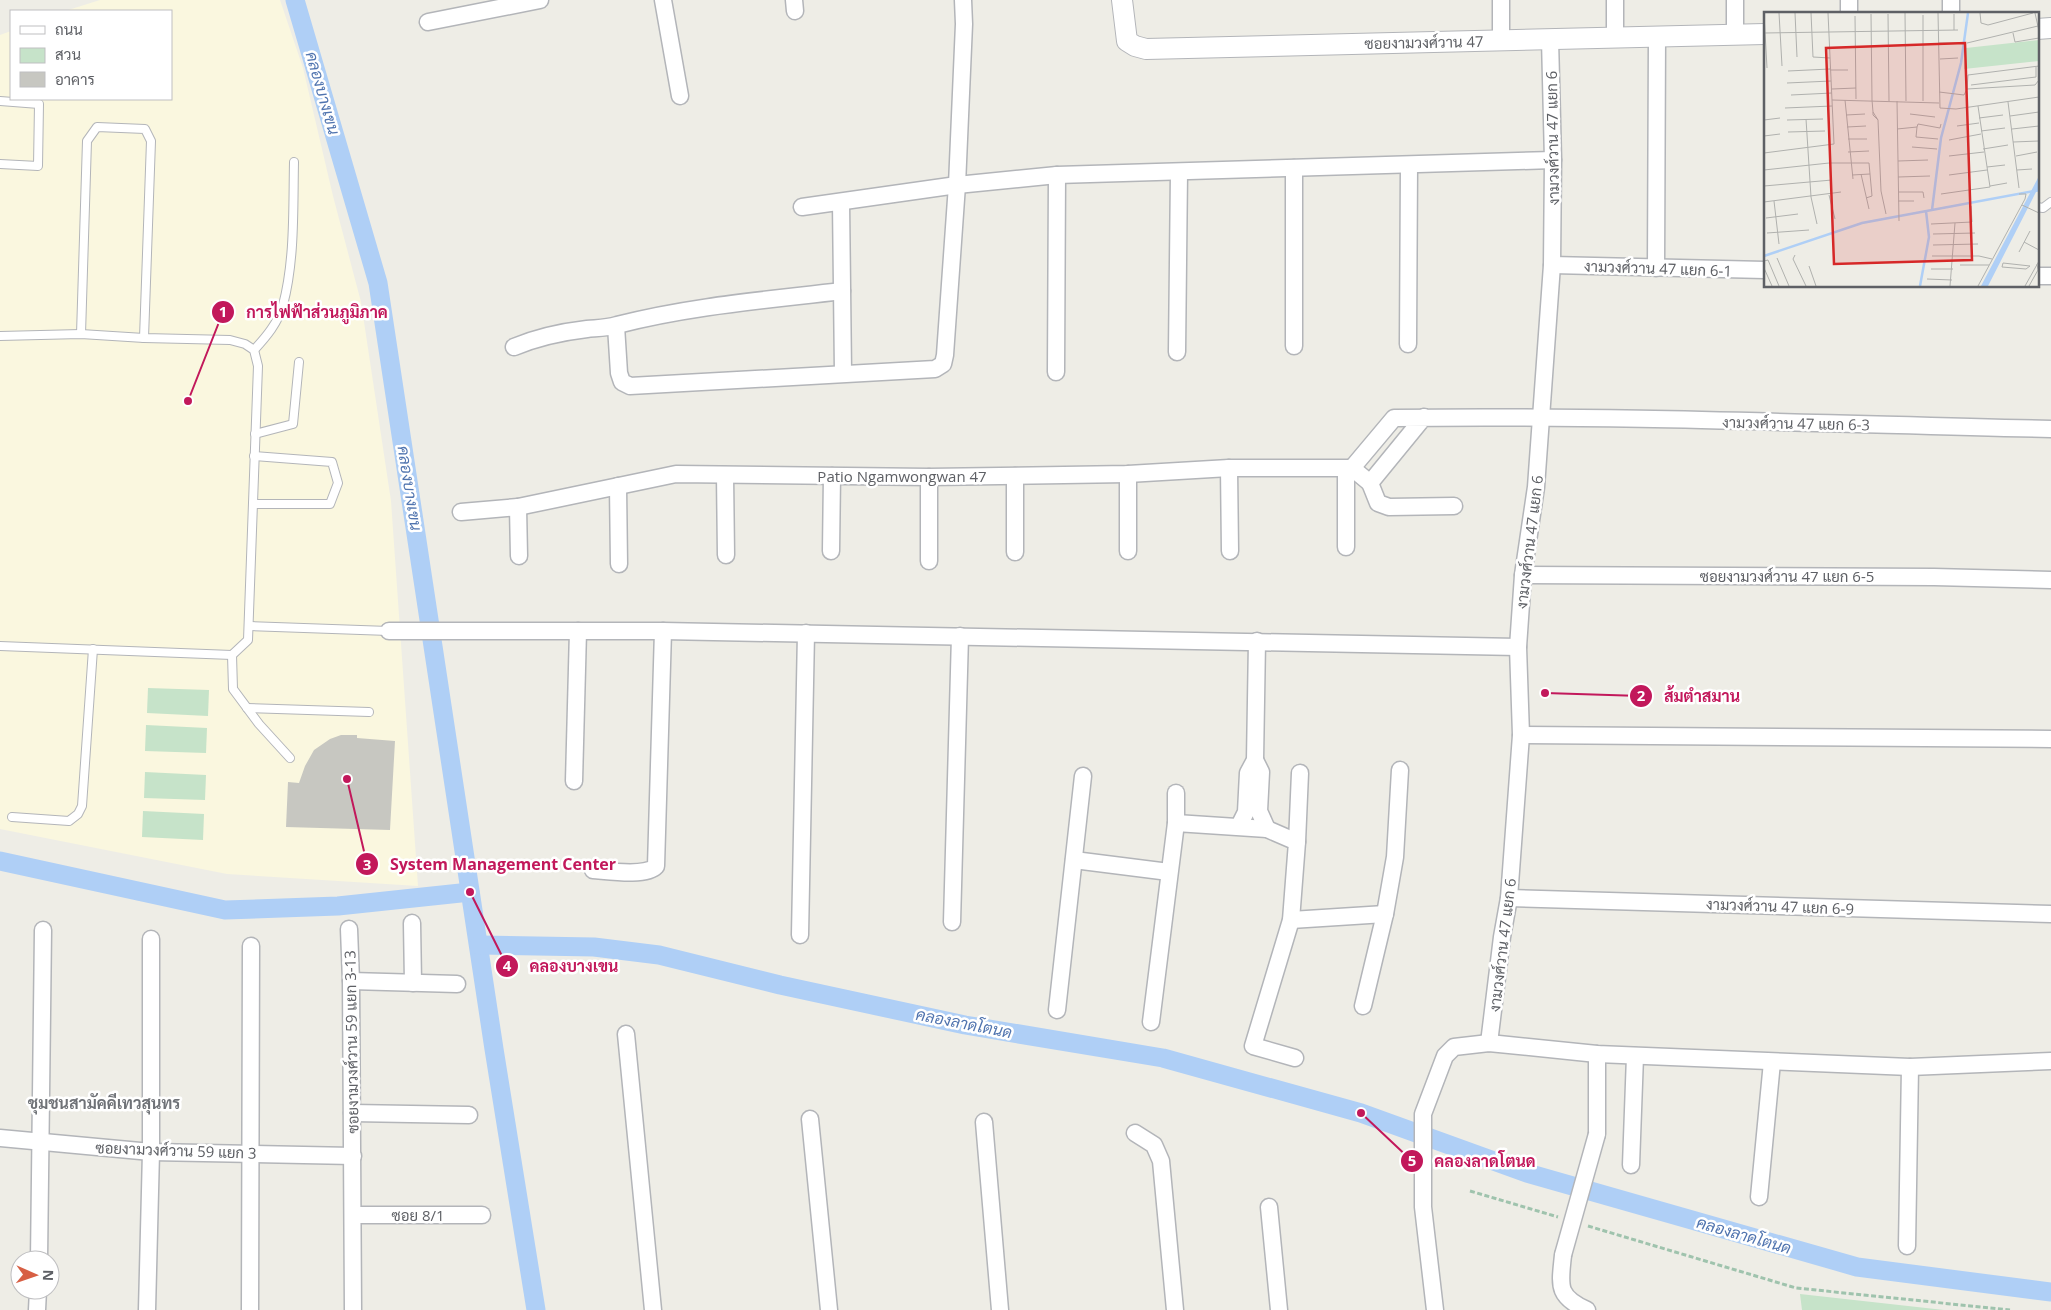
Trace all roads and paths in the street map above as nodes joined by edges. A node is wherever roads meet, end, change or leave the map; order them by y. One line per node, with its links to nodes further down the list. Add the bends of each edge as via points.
1 (540, 0): 8 (street)
2 (664, 0): 17 (street)
3 (963, 0): 26 (street)
4 (1122, 0): 16 (street, ซอยงามวงศ์วาน 47, via 1127,41 1146,49)
5 (1501, 0): 16 (street)
6 (1615, 0): 14 (street)
7 (1735, 0): 12 (street)
8 (428, 22)
9 (2051, 28): 10 (street)
10 (2038, 29)
11 (1764, 34): 12 (street, ซอยงามวงศ์วาน 47)
12 (1735, 35): 13 (street, ซอยงามวงศ์วาน 47)
13 (1657, 37): 14 (street, ซอยงามวงศ์วาน 47); 32 (street)
14 (1615, 38): 15 (street, ซอยงามวงศ์วาน 47)
15 (1550, 39): 16 (street, ซอยงามวงศ์วาน 47); 19 (street, งามวงศ์วาน 47 แยก 6)
16 (1501, 40)
17 (680, 96)
18 (0, 101): 21 (lane, via 39,104 39,113 38,166)
19 (1553, 160): 22 (street); 31 (street, งามวงศ์วาน 47 แยก 6)
20 (294, 162): 44 (lane, via 293,242 283,306 270,332)
21 (0, 164)
22 (1409, 166): 23 (street); 41 (street)
23 (1294, 168): 24 (street); 42 (street)
24 (1179, 172): 25 (street); 45 (street)
25 (1057, 175): 26 (street); 47 (street)
26 (957, 185): 27 (street); 48 (street, via 943,364 935,369)
27 (840, 202): 29 (street); 36 (street)
28 (2051, 202): 30 (lane, via 2043,208)
29 (802, 207)
30 (2038, 207)
31 (1552, 265): 32 (street, งามวงศ์วาน 47 แยก 6-1); 50 (street, งามวงศ์วาน 47 แยก 6)
32 (1656, 268): 33 (street, งามวงศ์วาน 47 แยก 6-1)
33 (1764, 270)
34 (2038, 276): 35 (street)
35 (2051, 276)
36 (842, 291): 37 (street, via 687,310); 48 (street)
37 (616, 326): 43 (street, via 536,337); 48 (street, via 619,374 622,382 630,386)
38 (81, 334): 39 (lane); 40 (lane); 40 (lane, via 87,141 97,127 145,130 151,141)
39 (0, 336)
40 (144, 338): 44 (lane, via 230,340)
41 (1408, 344)
42 (1294, 346)
43 (514, 347)
44 (254, 350): 52 (lane, via 258,366)
45 (1177, 352)
46 (299, 362): 52 (lane, via 293,424)
47 (1056, 372)
48 (844, 373)
49 (1424, 417): 50 (street, งามวงศ์วาน 47 แยก 6-3); 55 (street, งามวงศ์วาน 47 แยก 6-3, via 1394,418); 61 (street)
50 (1541, 417): 51 (street, งามวงศ์วาน 47 แยก 6-3); 76 (street, งามวงศ์วาน 47 แยก 6, via 1536,487)
51 (2051, 429)
52 (255, 434): 53 (lane)
53 (254, 456): 63 (lane); 63 (lane, via 332,462 338,483 330,504)
54 (1229, 468): 55 (street, Patio Ngamwongwan 47); 56 (street, Patio Ngamwongwan 47); 68 (street)
55 (1349, 469): 61 (street); 67 (street)
56 (1128, 474): 59 (street, Patio Ngamwongwan 47); 71 (street)
57 (725, 475): 58 (street, Patio Ngamwongwan 47); 62 (street, Patio Ngamwongwan 47, via 676,474); 72 (street)
58 (832, 476): 60 (street, Patio Ngamwongwan 47); 69 (street)
59 (1015, 476): 60 (street, Patio Ngamwongwan 47); 70 (street)
60 (929, 477): 74 (street)
61 (1370, 483): 65 (street, via 1378,503 1390,507)
62 (618, 486): 64 (street, Patio Ngamwongwan 47); 75 (street)
63 (252, 504): 78 (lane)
64 (518, 506): 66 (street, Patio Ngamwongwan 47); 73 (street)
65 (1454, 506)
66 (461, 512)
67 (1346, 547)
68 (1230, 551)
69 (831, 552)
70 (1015, 552)
71 (1128, 552)
72 (726, 555)
73 (519, 556)
74 (929, 561)
75 (619, 564)
76 (1523, 574): 77 (street, ซอยงามวงศ์วาน 47 แยก 6-5); 86 (street, งามวงศ์วาน 47 แยก 6)
77 (2051, 580)
78 (250, 626): 79 (lane); 88 (lane, via 248,640)
79 (389, 631): 80 (street)
80 (578, 631): 81 (street); 98 (street)
81 (663, 631): 82 (street); 106 (street, via 656,866 642,872)
82 (806, 633): 83 (street); 116 (street)
83 (960, 636): 84 (street); 112 (street)
84 (1257, 641): 86 (street); 94 (street)
85 (0, 646): 87 (lane)
86 (1518, 647): 91 (street, งามวงศ์วาน 47 แยก 6)
87 (93, 649): 88 (lane); 100 (lane, via 82,806 69,821)
88 (232, 655): 89 (lane, via 233,689)
89 (247, 708): 90 (lane); 93 (lane)
90 (369, 712)
91 (1521, 735): 92 (street); 108 (street, งามวงศ์วาน 47 แยก 6)
92 (2051, 739)
93 (290, 758)
94 (1255, 760): 102 (street, via 1248,773 1246,812); 103 (street, via 1261,772 1259,811)
95 (1400, 770): 109 (street, via 1395,857)
96 (1300, 772): 104 (street)
97 (1083, 776): 105 (street)
98 (574, 781)
99 (1176, 793): 101 (street)
100 (12, 817)
101 (1176, 823): 102 (street); 107 (street)
102 (1239, 826): 103 (street)
103 (1268, 829): 104 (street)
104 (1297, 842): 111 (street)
105 (1074, 860): 107 (street); 123 (street)
106 (593, 870)
107 (1169, 872): 124 (street)
108 (1509, 898): 110 (street, งามวงศ์วาน 47 แยก 6-9); 126 (street, งามวงศ์วาน 47 แยก 6)
109 (1385, 914): 111 (street); 122 (street)
110 (2051, 914)
111 (1291, 920): 129 (street, via 1253,1046)
112 (952, 922)
113 (412, 923): 120 (street)
114 (349, 929): 119 (street, ซอยงามวงศ์วาน 59 แยก 3-13)
115 (43, 930): 139 (street)
116 (800, 935)
117 (151, 939): 140 (street)
118 (252, 946): 141 (street)
119 (351, 981): 120 (street); 133 (street, ซอยงามวงศ์วาน 59 แยก 3-13)
120 (413, 983): 121 (street)
121 (457, 984)
122 (1363, 1006)
123 (1057, 1010)
124 (1151, 1022)
125 (626, 1034): 156 (street)
126 (1489, 1043): 127 (street); 161 (street, via 1454,1047 1445,1056 1423,1114 1423,1207)
127 (1597, 1054): 128 (street); 162 (street, bridge, via 1597,1134 1563,1255 1560,1285 1570,1302)
128 (1635, 1056): 131 (street); 143 (street)
129 (1295, 1058)
130 (2051, 1061): 132 (street)
131 (1772, 1062): 132 (street); 145 (street)
132 (1910, 1067): 151 (street)
133 (352, 1113): 134 (street); 142 (street, ซอยงามวงศ์วาน 59 แยก 3-13)
134 (469, 1115)
135 (810, 1119): 157 (street)
136 (984, 1122): 158 (street)
137 (1135, 1133): 159 (street, via 1154,1145 1161,1161)
138 (0, 1138): 139 (street, ซอยงามวงศ์วาน 59 แยก 3)
139 (42, 1143): 140 (street, ซอยงามวงศ์วาน 59 แยก 3); 152 (street)
140 (151, 1152): 141 (street, ซอยงามวงศ์วาน 59 แยก 3); 153 (street)
141 (250, 1153): 142 (street, ซอยงามวงศ์วาน 59 แยก 3); 154 (street)
142 (353, 1156): 147 (street, ซอยงามวงศ์วาน 59 แยก 3-13)
143 (1631, 1165)
144 (1470, 1191): 149 (path)
145 (1759, 1197)
146 (1269, 1207): 160 (street)
147 (354, 1215): 148 (street, ซอย 8/1); 155 (street, ซอยงามวงศ์วาน 59 แยก 3-13)
148 (482, 1215)
149 (1564, 1218)
150 (1582, 1224): 163 (path, via 1796,1288)
151 (1906, 1246)
152 (39, 1250)
153 (147, 1310)
154 (250, 1310)
155 (354, 1310)
156 (653, 1310)
157 (829, 1310)
158 (1000, 1310)
159 (1175, 1310)
160 (1279, 1310)
161 (1435, 1310)
162 (1586, 1310)
163 (2010, 1310)

